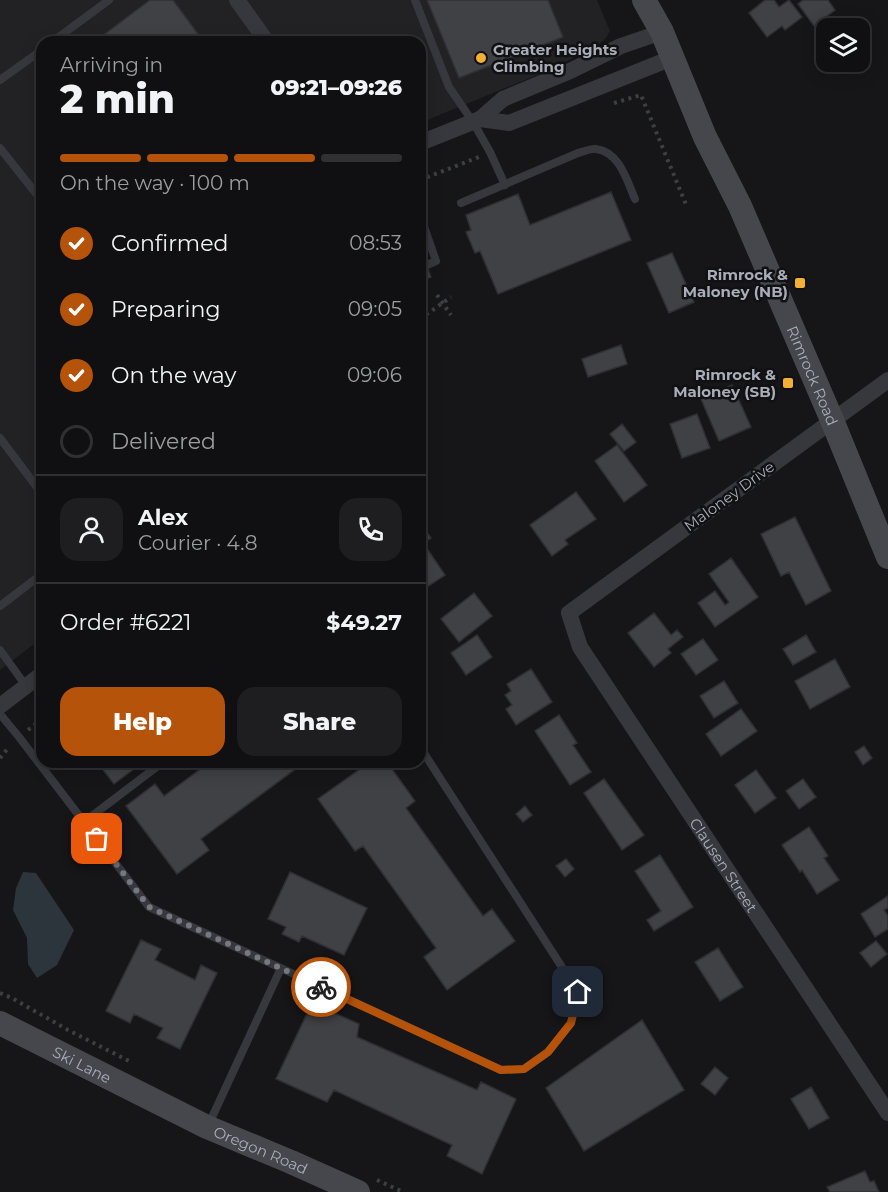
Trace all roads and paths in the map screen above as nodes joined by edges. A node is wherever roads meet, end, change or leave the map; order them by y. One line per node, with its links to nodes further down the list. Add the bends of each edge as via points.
1 (109, 0): 7 (lane)
2 (237, 0): 8 (street)
3 (415, 0): 12 (lane, via 449,87)
4 (644, 0): 6 (main road, Rimrock Road)
5 (663, 0): 6 (main road, Rimrock Road)
6 (662, 32): 10 (main road, Rimrock Road); 12 (street, via 621,46 503,99)
7 (60, 36)
8 (263, 36)
9 (36, 54): 11 (lane)
10 (672, 58): 12 (street, via 509,123); 27 (main road, Rimrock Road)
11 (0, 80)
12 (477, 121): 13 (street); 15 (lane)
13 (426, 141)
14 (0, 148): 16 (lane)
15 (504, 185): 17 (lane, via 595,149 608,153 621,166); 18 (lane)
16 (36, 193)
17 (635, 199)
18 (461, 203)
19 (426, 232): 20 (lane, via 436,261)
20 (427, 265)
21 (436, 295): 23 (path)
22 (451, 297): 23 (path)
23 (442, 303): 24 (path); 25 (path)
24 (426, 315)
25 (452, 315)
26 (888, 380): 27 (street, Maloney Drive)
27 (832, 420): 30 (main road, Rimrock Road); 33 (street, Maloney Drive)
28 (0, 438): 29 (lane)
29 (36, 486)
30 (888, 557)
31 (36, 579): 32 (lane)
32 (0, 606)
33 (570, 613): 49 (street, Clausen Street, via 580,647)
34 (0, 651): 36 (lane)
35 (36, 678): 36 (street)
36 (26, 686): 37 (street)
37 (0, 706)
38 (0, 714): 40 (lane)
39 (426, 756): 44 (lane, via 578,992 571,1023 548,1052 524,1069 501,1070)
40 (36, 759)
41 (43, 768): 43 (lane)
42 (155, 768): 43 (lane)
43 (84, 822): 44 (lane, via 149,907)
44 (281, 968): 50 (lane)
45 (0, 993): 47 (path)
46 (0, 1023): 48 (main road, Ski Lane)
47 (139, 1065)
48 (164, 1106): 50 (main road, Oregon Road)
49 (888, 1113)
50 (207, 1127): 51 (main road, Oregon Road, via 291,1162)
51 (365, 1185): 52 (path)
52 (403, 1192)

